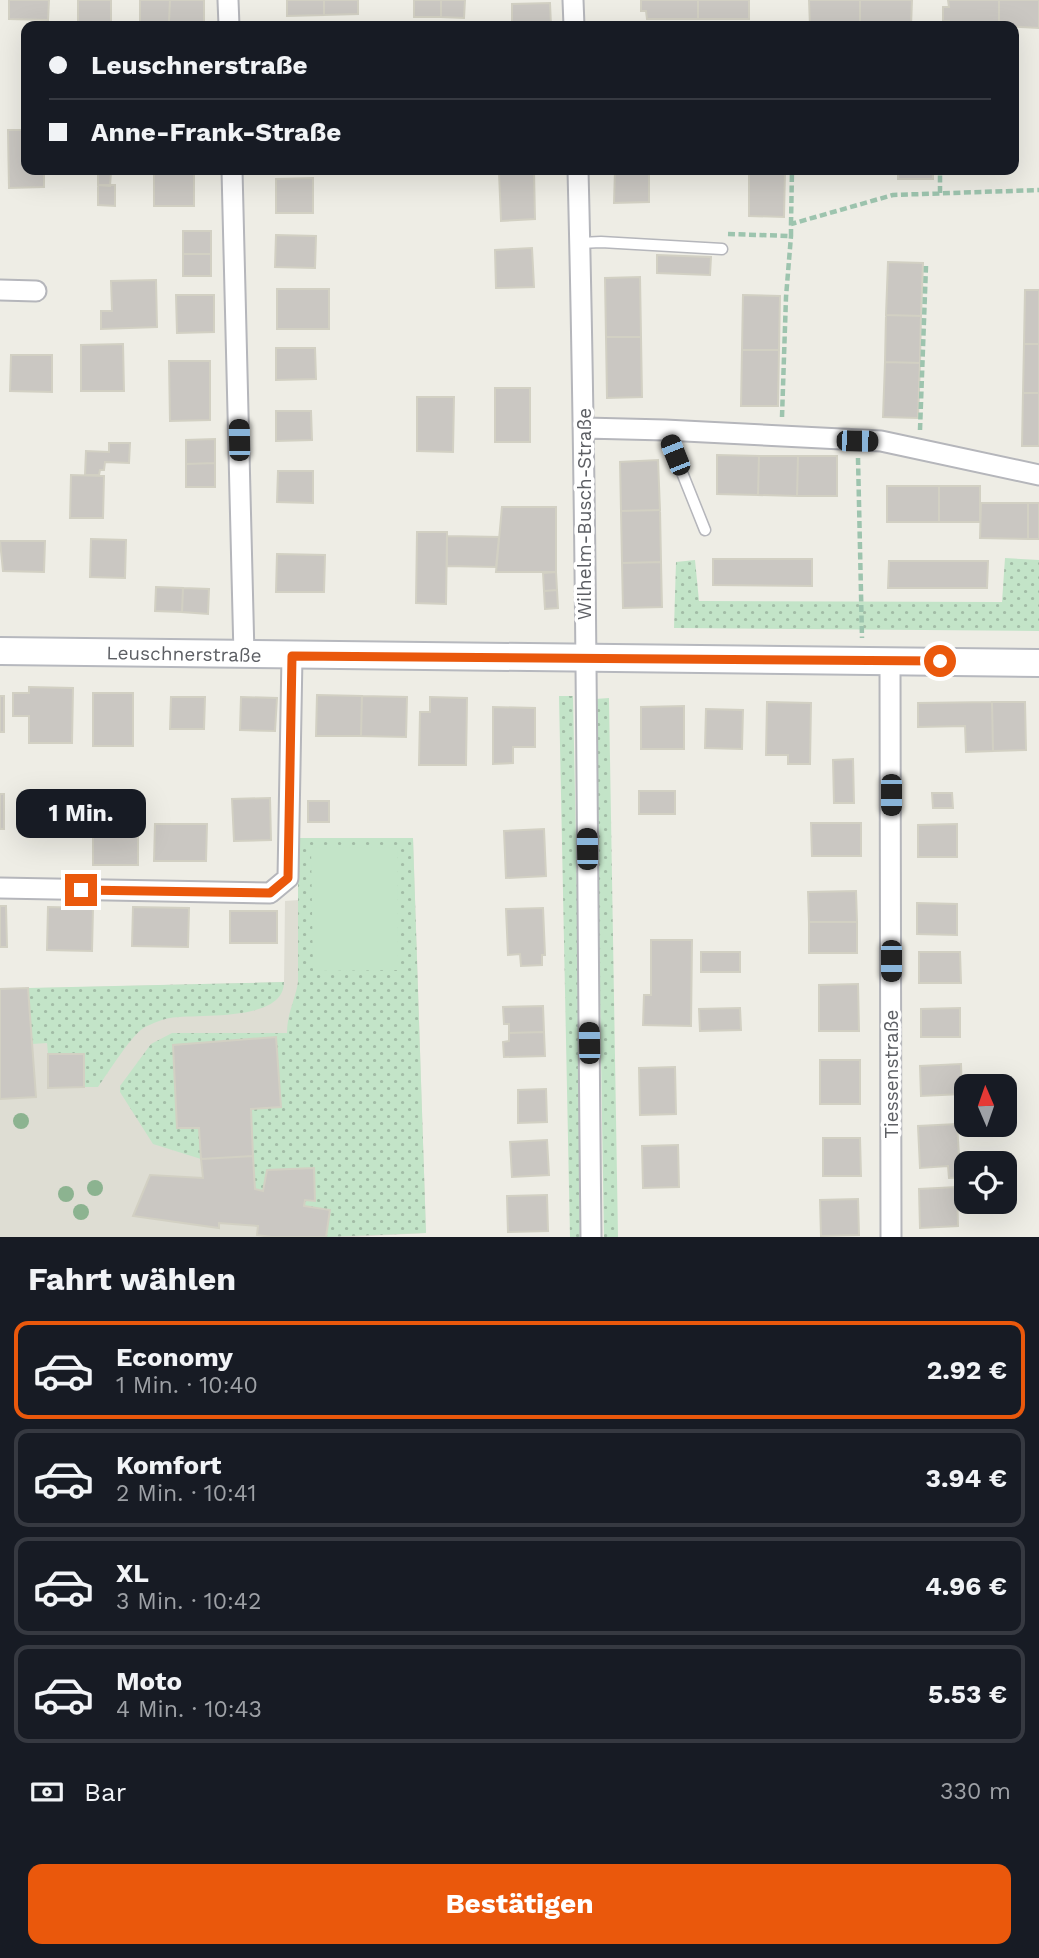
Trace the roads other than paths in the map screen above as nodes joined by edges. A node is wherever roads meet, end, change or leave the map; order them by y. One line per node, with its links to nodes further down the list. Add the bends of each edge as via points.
1 (228, 0): 3 (street)
2 (573, 0): 4 (street)
3 (229, 21)
4 (574, 21)
5 (232, 175): 16 (street)
6 (578, 175): 7 (street, Wilhelm-Busch-Straße)
7 (580, 243): 8 (lane); 11 (street, Wilhelm-Busch-Straße)
8 (722, 249)
9 (0, 290): 10 (street)
10 (36, 290)
11 (585, 428): 12 (street); 18 (street, Wilhelm-Busch-Straße)
12 (665, 430): 13 (street, via 881,441); 14 (lane)
13 (1039, 475)
14 (705, 530)
15 (0, 651): 16 (main road, Leuschnerstraße)
16 (244, 655): 17 (main road, Leuschnerstraße)
17 (292, 656): 18 (main road, Leuschnerstraße); 21 (street, via 288,878 270,893)
18 (584, 658): 19 (main road, Leuschnerstraße); 22 (street, Wilhelm-Busch-Straße)
19 (890, 660): 20 (main road, Leuschnerstraße); 23 (street, Tiessenstraße)
20 (1039, 663)
21 (0, 888)
22 (591, 1237)
23 (891, 1237)

